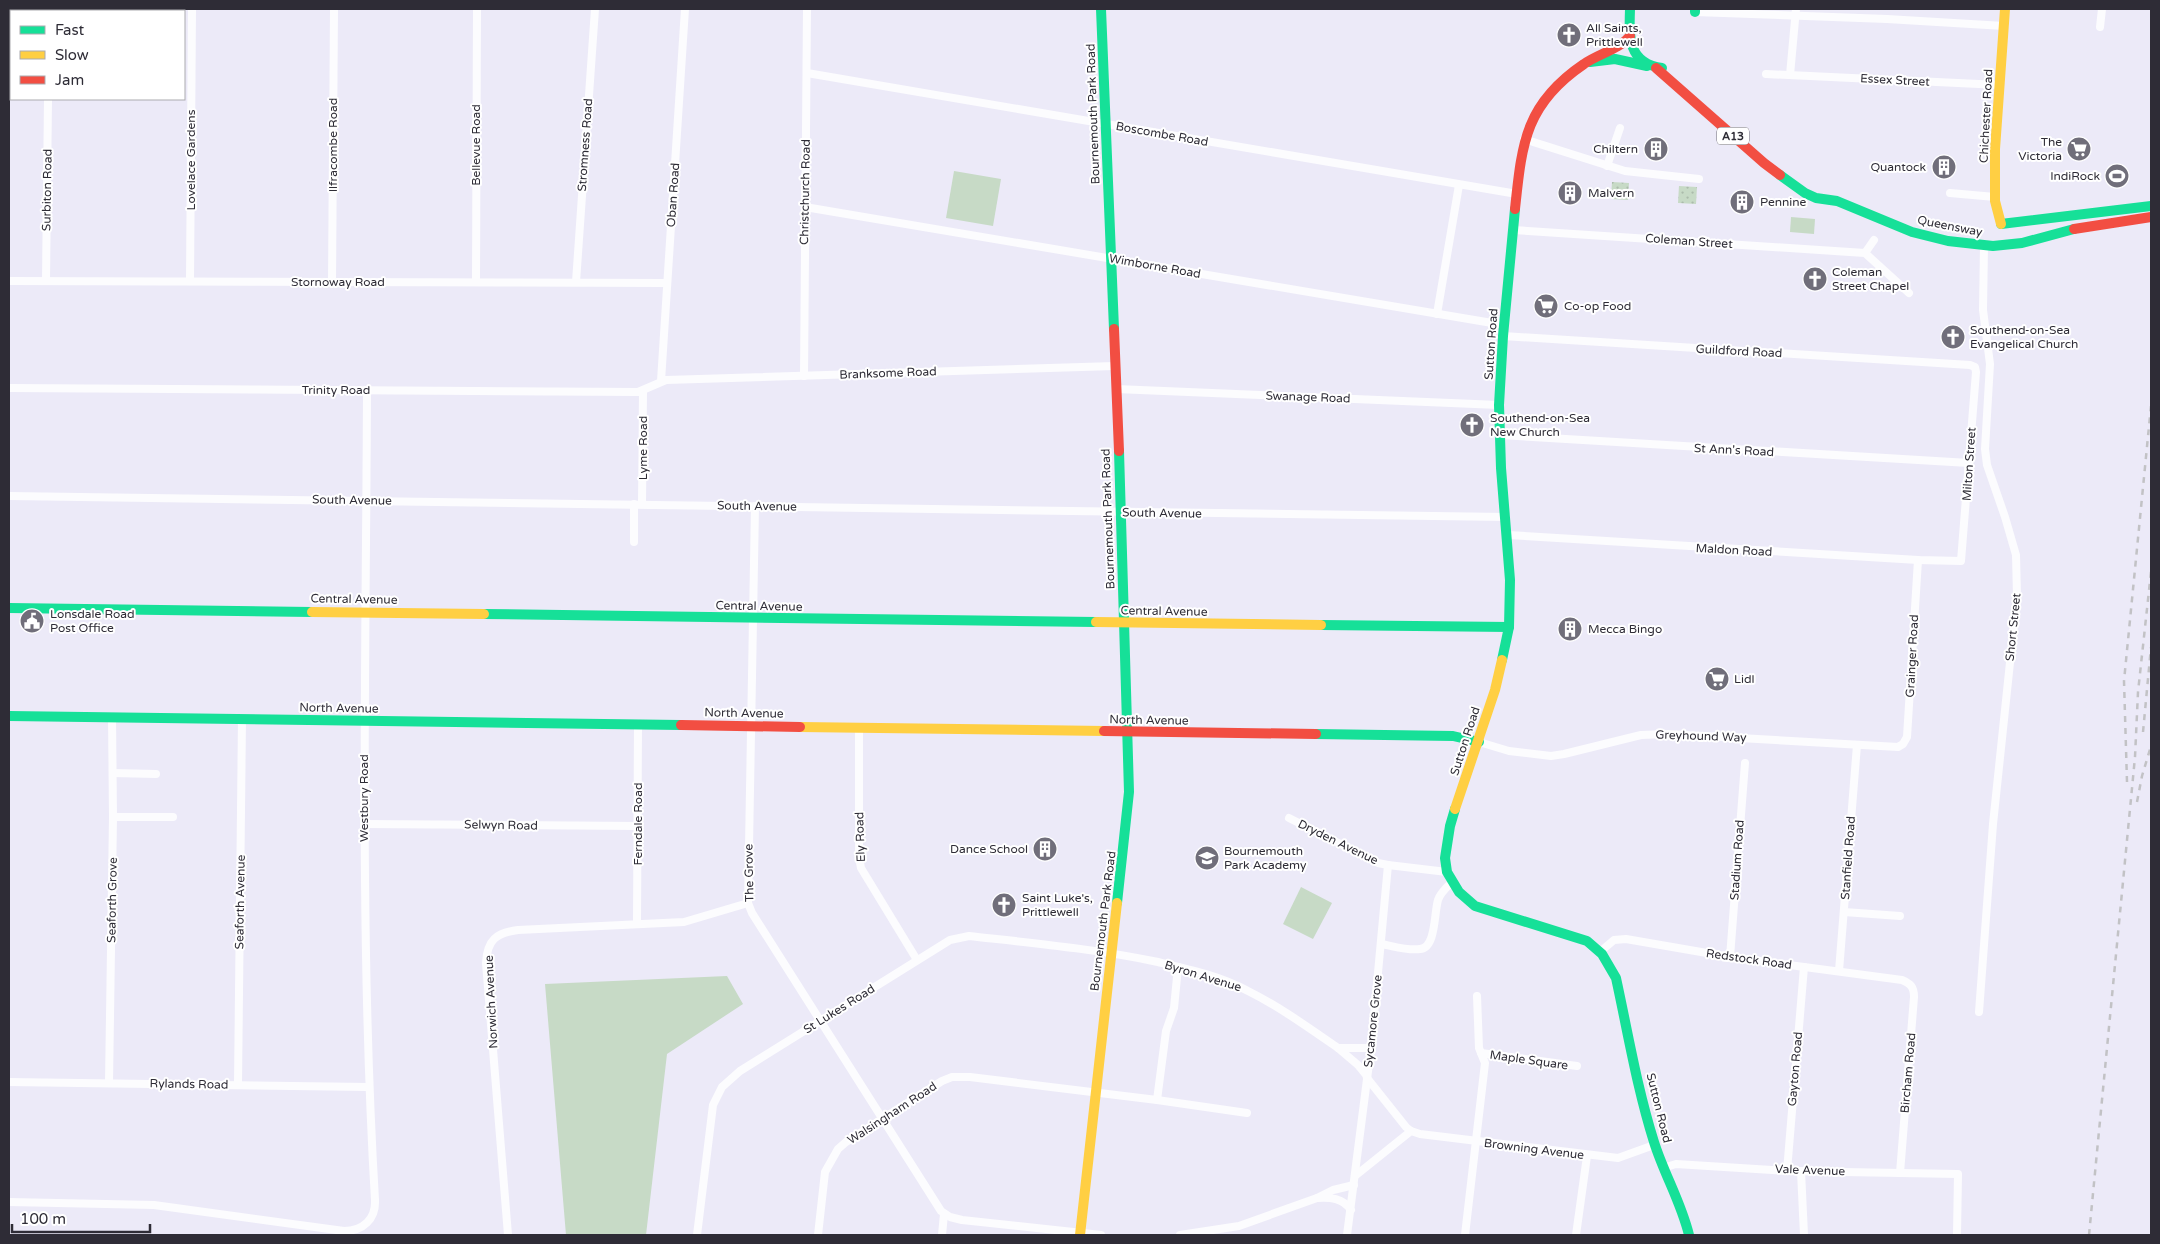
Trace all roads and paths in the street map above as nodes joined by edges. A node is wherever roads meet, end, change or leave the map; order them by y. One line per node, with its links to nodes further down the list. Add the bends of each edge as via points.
1 (192, 9): 43 (street, Lovelace Gardens)
2 (334, 9): 44 (street, Ilfracombe Road)
3 (477, 9): 45 (street, Bellevue Road)
4 (594, 9): 46 (street, Stromness Road)
5 (684, 9): 47 (street, Oban Road)
6 (807, 9): 18 (street, Christchurch Road)
7 (1102, 9): 23 (street, Bournemouth Park Road)
8 (1630, 9): 15 (street)
9 (2005, 9): 13 (street, Chichester Road)
10 (2102, 9): 14 (street)
11 (1695, 10): 12 (street)
12 (1796, 12): 13 (street); 20 (street)
13 (2004, 26): 21 (street, Chichester Road)
14 (2100, 26)
15 (1630, 36): 16 (street, Sutton Road); 17 (street, via 1639,60)
16 (1587, 63): 17 (street, Sutton Road, via 1614,59); 25 (street, Sutton Road, via 1556,87 1532,119)
17 (1656, 68): 38 (street, Queensway / A13, via 1781,177 1816,198 1837,201 1912,232 1948,242)
18 (807, 73): 23 (street, Boscombe Road); 33 (street, Christchurch Road)
19 (1766, 74): 20 (street, Essex Street)
20 (1790, 75): 21 (street, Essex Street)
21 (2000, 85): 31 (street, Chichester Road)
22 (48, 100): 42 (street, Surbiton Road)
23 (1106, 124): 28 (street, Boscombe Road); 40 (street, Bournemouth Park Road)
24 (1620, 128): 26 (street)
25 (1524, 139): 26 (street); 30 (street, Sutton Road)
26 (1607, 166): 27 (street)
27 (1699, 179)
28 (1459, 185): 30 (street, Boscombe Road); 49 (street)
29 (1950, 192): 31 (street)
30 (1517, 194): 36 (street, Sutton Road)
31 (1995, 197): 35 (street, Chichester Road)
32 (2151, 206): 35 (street, Queensway)
33 (805, 207): 40 (street, Wimborne Road); 54 (street, Christchurch Road)
34 (2151, 217): 38 (street, Queensway / A13, via 2083,227 2022,243)
35 (2001, 224)
36 (1514, 230): 39 (street, Coleman Street); 50 (street, Sutton Road)
37 (1874, 240): 39 (street)
38 (1984, 246): 115 (street, Short Street, via 1983,310 1990,364 1985,450 2016,555 2018,574 1993,824)
39 (1865, 253): 48 (street)
40 (1111, 259): 49 (street, Wimborne Road); 52 (street, Bournemouth Park Road)
41 (9, 281): 42 (street, Stornoway Road)
42 (46, 281): 43 (street, Stornoway Road)
43 (190, 281): 44 (street, Stornoway Road)
44 (332, 282): 45 (street, Stornoway Road)
45 (476, 282): 46 (street, Stornoway Road)
46 (576, 282): 47 (street, Stornoway Road)
47 (668, 283): 55 (street, Oban Road)
48 (1910, 293)
49 (1437, 314): 50 (street, Wimborne Road)
50 (1504, 325): 51 (street, Sutton Road)
51 (1503, 336): 53 (street, Guildford Road); 60 (street, Sutton Road)
52 (1115, 366): 54 (street, Branksome Road); 57 (street, Bournemouth Park Road)
53 (1975, 367): 62 (street, Milton Street)
54 (804, 376): 55 (street, Branksome Road)
55 (662, 381): 59 (street, Trinity Road)
56 (9, 388): 58 (street, Trinity Road)
57 (1116, 389): 60 (street, Swanage Road); 68 (street, Bournemouth Park Road)
58 (367, 391): 59 (street, Trinity Road); 64 (street, Westbury Road)
59 (643, 391): 66 (street, Lyme Road)
60 (1499, 406): 61 (street, Sutton Road)
61 (1499, 435): 62 (street, St Ann's Road); 69 (street, Sutton Road)
62 (1969, 464): 73 (street, Milton Street)
63 (9, 496): 64 (street, South Avenue)
64 (366, 500): 65 (street, South Avenue); 75 (street, Westbury Road)
65 (634, 504): 66 (street, South Avenue); 71 (street)
66 (642, 504): 67 (street, South Avenue)
67 (755, 506): 68 (street, South Avenue); 76 (street, The Grove)
68 (1121, 512): 69 (street, South Avenue); 77 (street, Bournemouth Park Road)
69 (1506, 517): 70 (street, Sutton Road)
70 (1508, 536): 72 (street, Maldon Road); 78 (street, Sutton Road)
71 (634, 542)
72 (1918, 560): 73 (street, Maldon Road); 89 (street, Grainger Road, via 1907,737)
73 (1961, 561)
74 (9, 608): 75 (street, Central Avenue)
75 (366, 612): 76 (street, Central Avenue); 82 (street, Westbury Road)
76 (753, 619): 77 (street, Central Avenue); 84 (street, The Grove)
77 (1124, 622): 78 (street, Central Avenue); 86 (street, Bournemouth Park Road)
78 (1508, 627): 87 (street, Sutton Road, via 1502,665)
79 (9, 716): 80 (street, North Avenue)
80 (112, 717): 81 (street, North Avenue); 91 (street, Seaforth Grove)
81 (242, 719): 82 (street, North Avenue); 124 (street, Seaforth Avenue)
82 (364, 721): 83 (street, North Avenue); 96 (street, Westbury Road)
83 (638, 724): 84 (street, North Avenue); 97 (street, Ferndale Road)
84 (751, 726): 85 (street, North Avenue); 101 (street, The Grove)
85 (859, 728): 86 (street, North Avenue); 109 (street, Ely Road, via 861,868)
86 (1127, 732): 87 (street, North Avenue, via 1453,736); 107 (street, Bournemouth Park Road, via 1129,797)
87 (1478, 742): 88 (street, Greyhound Way, via 1510,751 1551,756 1641,735 1668,734); 99 (street, Sutton Road, via 1447,838)
88 (1857, 745): 89 (street, Greyhound Way); 102 (street, Stanfield Road)
89 (1898, 747)
90 (1745, 764): 108 (street, Stadium Road)
91 (113, 773): 92 (street); 93 (street, Seaforth Grove)
92 (156, 774)
93 (113, 817): 94 (street); 123 (street, Seaforth Grove)
94 (174, 817)
95 (1289, 818): 98 (street, Dryden Avenue)
96 (364, 824): 97 (street, Selwyn Road); 125 (street, Westbury Road)
97 (638, 826): 104 (street, Ferndale Road)
98 (1388, 865): 99 (street); 105 (street, Sycamore Grove)
99 (1447, 872): 100 (street, Sutton Road)
100 (1452, 882): 105 (street, via 1437,902 1431,942 1426,948 1419,950); 106 (street, Sutton Road, via 1475,906 1580,937)
101 (748, 902): 104 (street, Norwich Avenue, via 694,920); 116 (street, The Grove)
102 (1844, 912): 103 (street); 112 (street, Stanfield Road)
103 (1900, 916)
104 (637, 924): 146 (street, Norwich Avenue, via 508,932 491,942 486,963)
105 (1381, 944): 118 (street, Sycamore Grove)
106 (1600, 951): 108 (street, Redstock Road, via 1614,940 1626,939); 132 (street, Sutton Road, via 1610,962 1616,978)
107 (1111, 953): 109 (street, St Lukes Road, via 969,936 950,940); 110 (street, Byron Avenue); 126 (street, Bournemouth Park Road)
108 (1730, 957): 111 (street, Redstock Road)
109 (917, 960): 116 (street, St Lukes Road)
110 (1178, 967): 117 (street, Byron Avenue, via 1247,990); 127 (street)
111 (1804, 967): 112 (street, Redstock Road); 135 (street, Gayton Road)
112 (1839, 971): 113 (street, Redstock Road)
113 (1902, 980): 137 (street, Bircham Road, via 1914,989 1914,997)
114 (1477, 996): 119 (street, Maple Square)
115 (1979, 1012)
116 (820, 1021): 129 (street, The Grove); 147 (street, St Lukes Road, via 740,1071 717,1094 711,1114)
117 (1338, 1048): 118 (street); 121 (street, Byron Avenue)
118 (1371, 1048): 121 (street, Sycamore Grove)
119 (1481, 1053): 120 (street, Maple Square); 131 (street, Maple Square, via 1485,1063)
120 (1577, 1066)
121 (1367, 1077): 130 (street); 138 (street, Sycamore Grove)
122 (9, 1082): 123 (street, Rylands Road)
123 (109, 1083): 124 (street, Rylands Road)
124 (238, 1084): 125 (street, Rylands Road)
125 (368, 1087): 141 (street, Westbury Road, via 376,1206 366,1225 351,1231 154,1205)
126 (1096, 1093): 127 (street, Walsingham Road); 129 (street, Walsingham Road, via 952,1077); 145 (street, Bournemouth Park Road)
127 (1157, 1100): 128 (street, Walsingham Road)
128 (1247, 1114)
129 (882, 1119): 143 (street, The Grove); 148 (street, Walsingham Road, via 846,1142 832,1157 826,1172)
130 (1411, 1131): 131 (street, Browning Avenue); 138 (street)
131 (1475, 1141): 133 (street, Browning Avenue); 153 (street, Maple Square)
132 (1654, 1145): 133 (street, Browning Avenue, via 1618,1158); 134 (street, Sutton Road)
133 (1587, 1156): 154 (street)
134 (1663, 1168): 135 (street, Vale Avenue, via 1676,1164); 155 (street, Sutton Road, via 1677,1196)
135 (1787, 1171): 136 (street, Vale Avenue)
136 (1801, 1171): 137 (street, Vale Avenue); 156 (street)
137 (1900, 1173): 157 (street, Vale Avenue, via 1958,1174)
138 (1355, 1176): 139 (street, Sycamore Grove)
139 (1354, 1185): 140 (street); 142 (street, Sycamore Grove)
140 (1317, 1198): 142 (street, via 1338,1199); 144 (street)
141 (9, 1202)
142 (1351, 1210): 152 (street, Sycamore Grove)
143 (944, 1214): 145 (street, via 962,1220); 149 (street)
144 (1217, 1233): 151 (street)
145 (1080, 1234): 150 (street)
146 (508, 1235)
147 (697, 1235)
148 (818, 1235)
149 (942, 1235)
150 (1101, 1235)
151 (1180, 1235)
152 (1347, 1235)
153 (1465, 1235)
154 (1576, 1235)
155 (1690, 1235)
156 (1804, 1235)
157 (1957, 1235)

